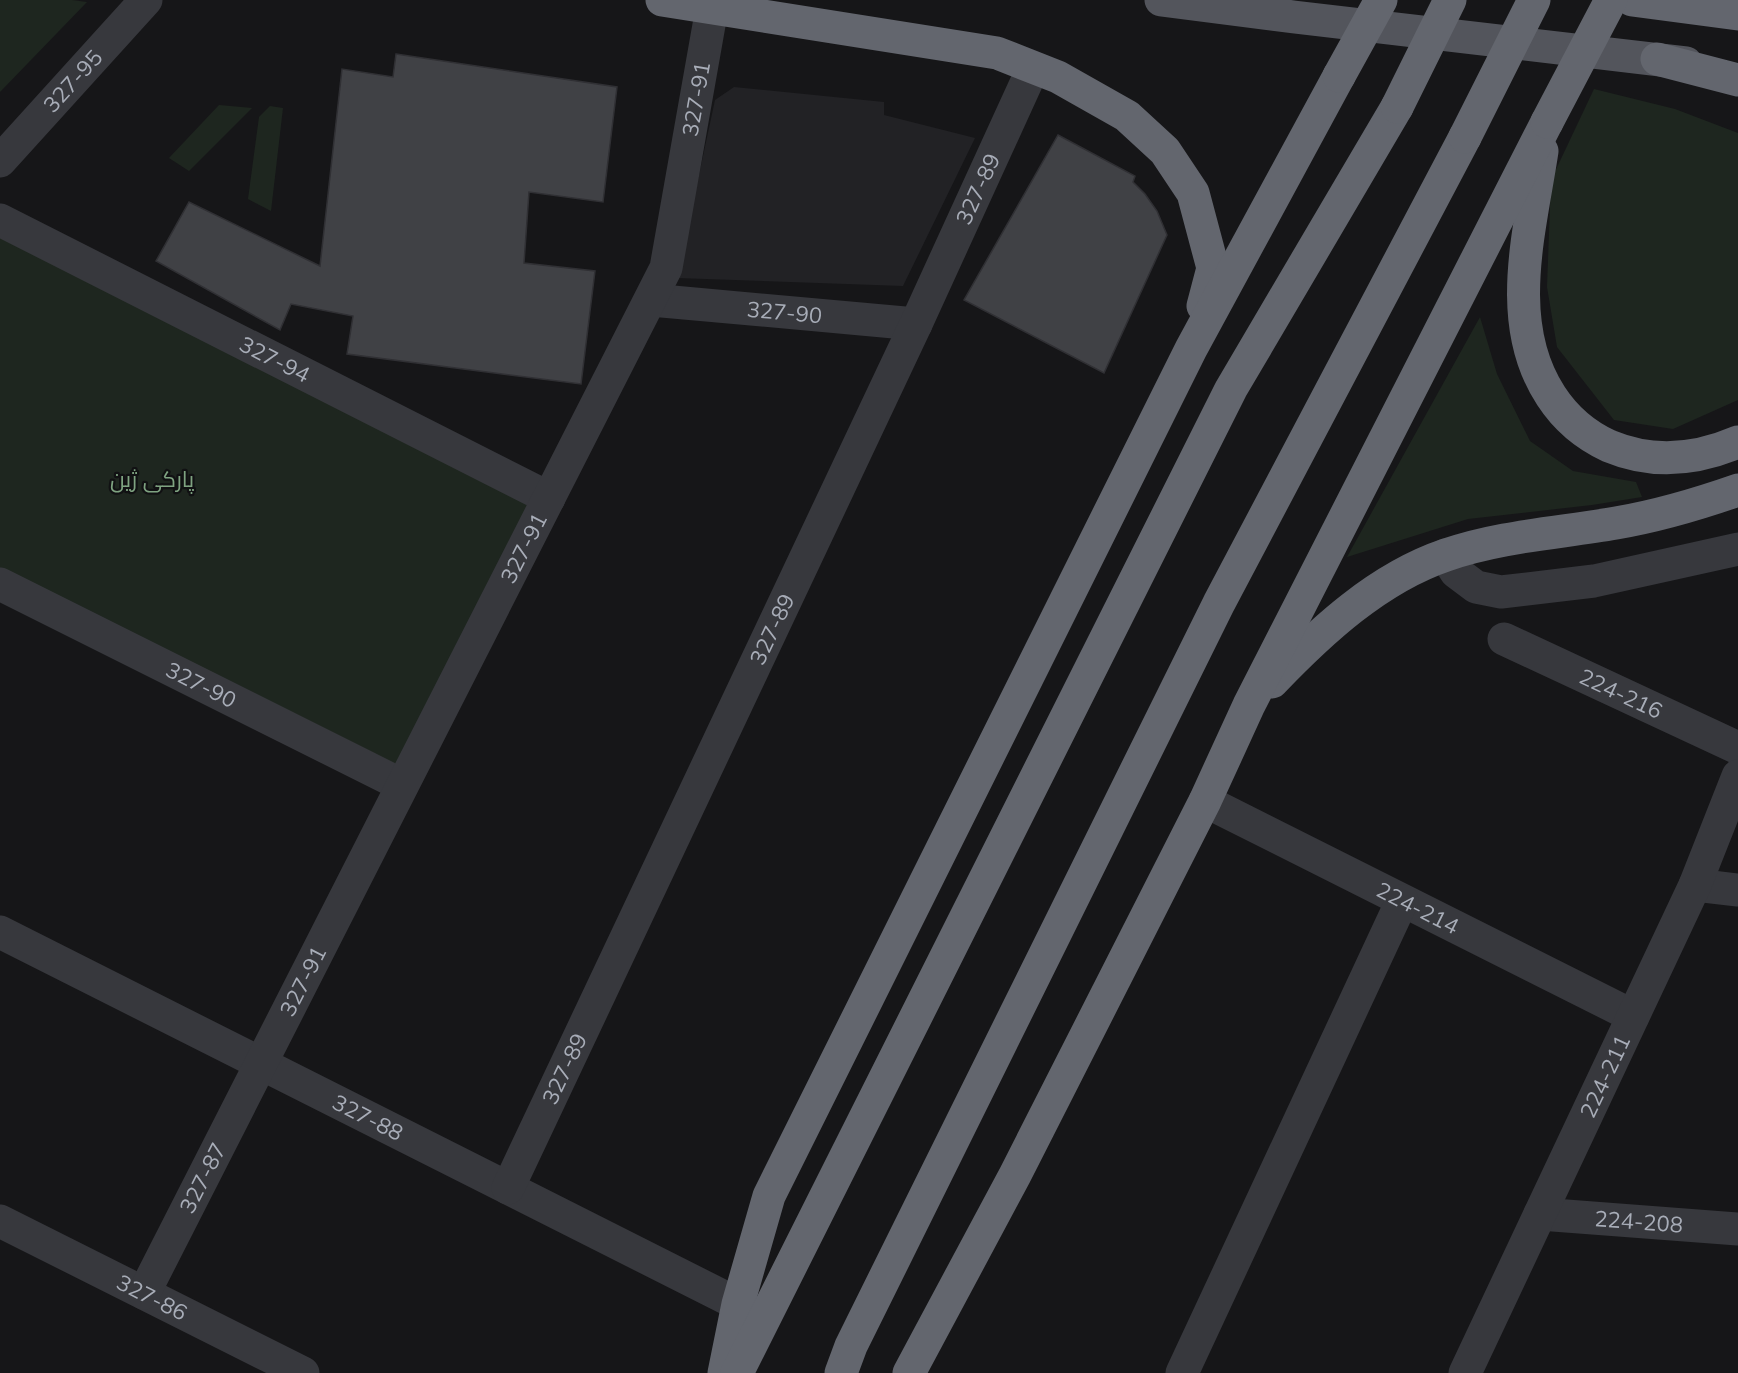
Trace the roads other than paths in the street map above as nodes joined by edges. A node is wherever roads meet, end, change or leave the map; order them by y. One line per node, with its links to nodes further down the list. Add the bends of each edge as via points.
1 (146, 0): 16 (street, 327-95)
2 (662, 0): 9 (highway)
3 (1161, 0): 11 (main road)
4 (1381, 0): 20 (highway, bridge)
5 (1450, 0): 47 (highway, bridge, via 1397,107 1231,389)
6 (1534, 0): 48 (highway, bridge, via 1219,603 851,1346)
7 (1611, 0): 15 (highway, bridge)
8 (1632, 0): 10 (highway)
9 (712, 8): 12 (highway, via 997,53); 18 (street, 327-91, via 666,268)
10 (1738, 14)
11 (1657, 59): 13 (main road); 14 (highway)
12 (1033, 68): 19 (street, 327-89); 20 (highway, via 1058,77 1127,116 1165,151 1193,194 1214,268)
13 (1738, 71)
14 (1738, 80)
15 (1547, 122): 21 (highway, via 1524,269 1528,344 1545,387 1574,425 1622,451 1648,458 1676,458); 28 (highway)
16 (0, 161)
17 (0, 220): 23 (street, 327-94)
18 (651, 300): 19 (street, 327-90); 23 (street, 327-91)
19 (916, 324): 39 (street, 327-89)
20 (1191, 349): 44 (highway, via 769,1196)
21 (1738, 442)
22 (1738, 490): 25 (highway, via 1648,517 1514,538)
23 (549, 498): 31 (street, 327-91)
24 (1738, 549): 25 (street, via 1594,580 1501,592 1476,587 1456,572)
25 (1445, 555): 28 (highway, via 1392,581 1344,614)
26 (0, 584): 31 (street, 327-90)
27 (1504, 639): 29 (street, 224-216)
28 (1249, 705): 32 (highway)
29 (1738, 748)
30 (1738, 776): 33 (street, 224-211)
31 (402, 785): 38 (street, 327-91)
32 (1204, 801): 35 (street, 224-214); 49 (highway)
33 (1695, 885): 34 (street); 37 (street, 224-211)
34 (1738, 890)
35 (1402, 901): 37 (street, 224-214); 50 (street)
36 (0, 932): 38 (street, 327-88)
37 (1633, 1016): 40 (street, 224-211)
38 (261, 1064): 39 (street, 327-88); 43 (street, 327-87)
39 (508, 1188): 44 (street, 327-88)
40 (1540, 1214): 42 (street, 224-208); 51 (street, 224-211)
41 (0, 1221): 43 (street, 327-86)
42 (1738, 1229)
43 (144, 1293): 45 (street, 327-86)
44 (738, 1304): 46 (highway)
45 (303, 1373)
46 (724, 1373)
47 (737, 1373)
48 (842, 1373)
49 (909, 1373)
50 (1182, 1373)
51 (1465, 1373)

